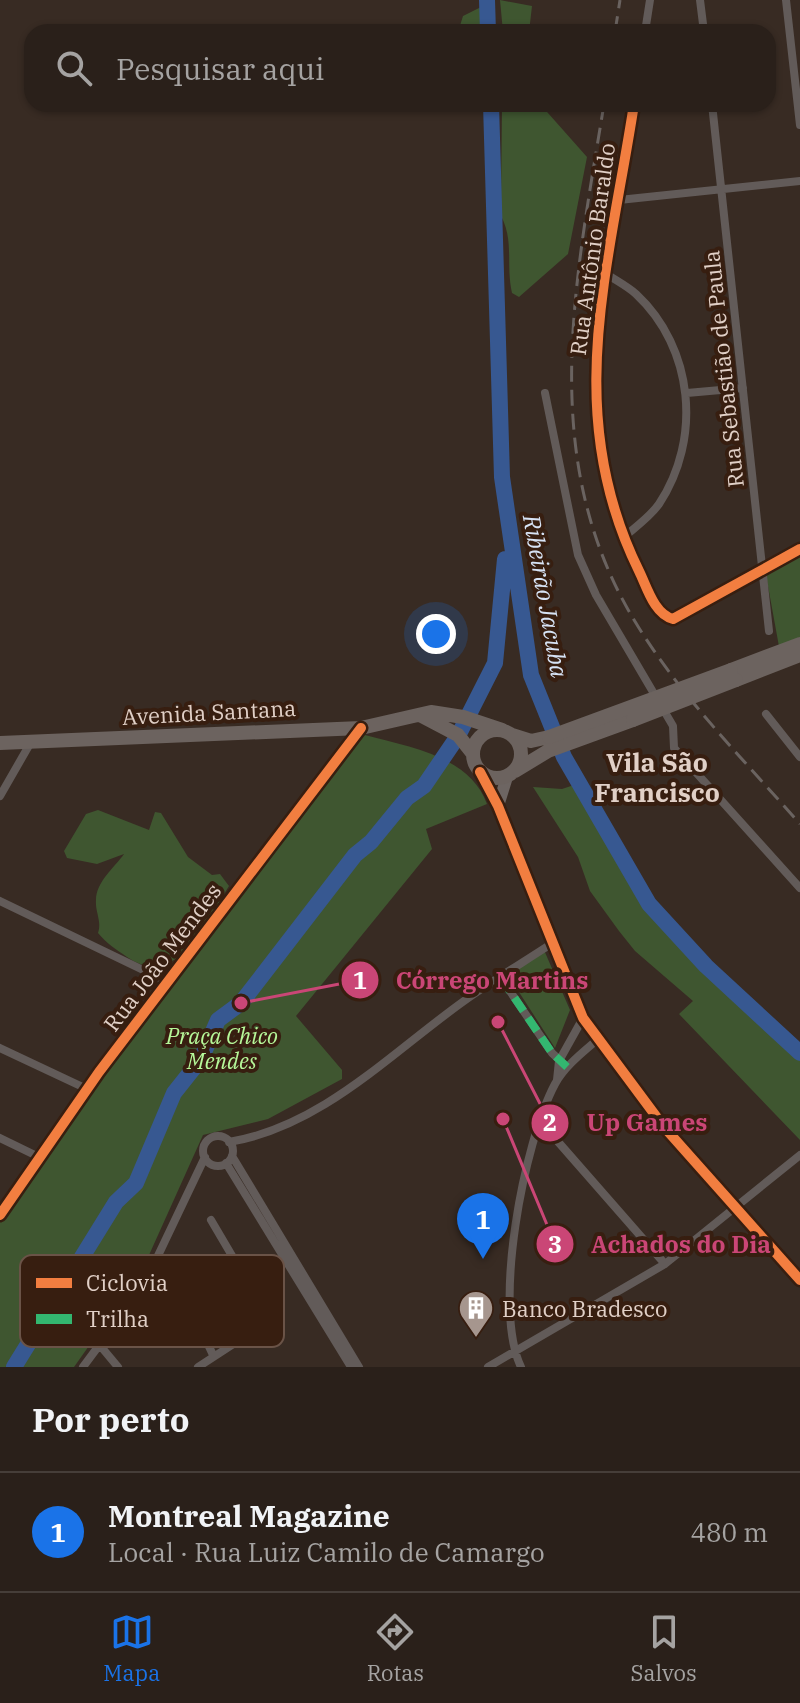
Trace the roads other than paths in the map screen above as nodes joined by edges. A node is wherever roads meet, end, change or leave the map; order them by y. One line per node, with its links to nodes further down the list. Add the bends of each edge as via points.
1 (650, 0): 4 (street)
2 (700, 0): 5 (street)
3 (786, 0): 8 (street)
4 (646, 24)
5 (703, 24)
6 (633, 112): 11 (street, Rua Antônio Baraldo)
7 (713, 112): 10 (street, Rua Sebastião de Paula)
8 (800, 125)
9 (800, 181): 10 (street)
10 (721, 190): 11 (street); 13 (street, Rua Sebastião de Paula)
11 (619, 200): 12 (street, Rua Antônio Baraldo)
12 (605, 273): 15 (street, via 635,293 661,323); 16 (street, Rua Antônio Baraldo, via 594,349 595,403 610,504)
13 (743, 388): 15 (street); 18 (street, Rua Sebastião de Paula)
14 (545, 393): 37 (street, via 578,555 673,726 674,748)
15 (687, 393): 16 (street, via 687,423 677,466 658,505)
16 (623, 538): 18 (street, Rua Antônio Baraldo, via 659,612 673,619)
17 (800, 549): 18 (street)
18 (763, 570): 19 (street, Rua Sebastião de Paula)
19 (769, 631)
20 (800, 644): 22 (main road)
21 (800, 655): 22 (main road)
22 (776, 658): 29 (main road, Avenida Santana, bridge)
23 (766, 714): 31 (street)
24 (420, 715): 25 (main road, Avenida Santana); 26 (main road, Avenida Santana, via 437,712 468,718); 30 (main road, via 458,735)
25 (361, 728): 27 (main road, Avenida Santana); 41 (street, Rua João Mendes)
26 (507, 733): 29 (main road, Avenida Santana); 30 (main road, via 484,734); 34 (main road, via 521,750 521,762)
27 (24, 742): 28 (main road, Avenida Santana); 32 (street); 32 (street)
28 (0, 743)
29 (552, 743): 34 (main road, Avenida Santana)
30 (473, 754): 33 (main road)
31 (800, 757)
32 (17, 761): 35 (street)
33 (480, 772): 34 (main road, via 493,778); 36 (street)
34 (511, 774): 36 (street)
35 (0, 796)
36 (498, 806): 39 (street)
37 (800, 888)
38 (0, 901): 41 (street)
39 (551, 944): 40 (street); 42 (street)
40 (501, 978): 45 (street); 49 (street, via 331,1100 286,1126)
41 (168, 982): 46 (street, Rua João Mendes)
42 (583, 1018): 43 (street); 45 (street)
43 (597, 1040): 45 (street); 54 (street)
44 (0, 1048): 46 (street)
45 (563, 1064): 47 (street)
46 (87, 1089): 51 (street, Rua João Mendes)
47 (539, 1120): 59 (street); 65 (street, via 511,1270 508,1311)
48 (0, 1138): 51 (street)
49 (229, 1142): 52 (street, via 221,1136 211,1138 204,1145); 53 (street)
50 (800, 1155): 54 (street)
51 (39, 1157): 55 (street, Rua João Mendes)
52 (205, 1157): 53 (street, via 213,1165); 57 (street)
53 (229, 1160): 70 (street); 71 (street)
54 (736, 1208): 59 (street); 60 (street)
55 (0, 1215)
56 (211, 1220): 58 (street)
57 (158, 1255)
58 (232, 1255)
59 (665, 1264): 65 (street)
60 (800, 1280)
61 (96, 1347): 67 (street)
62 (101, 1347): 68 (street)
63 (209, 1347): 66 (street)
64 (226, 1347): 66 (street)
65 (514, 1352): 72 (street); 73 (street)
66 (213, 1355): 69 (street)
67 (83, 1367)
68 (118, 1367)
69 (198, 1367)
70 (351, 1367)
71 (359, 1367)
72 (488, 1367)
73 (520, 1367)

